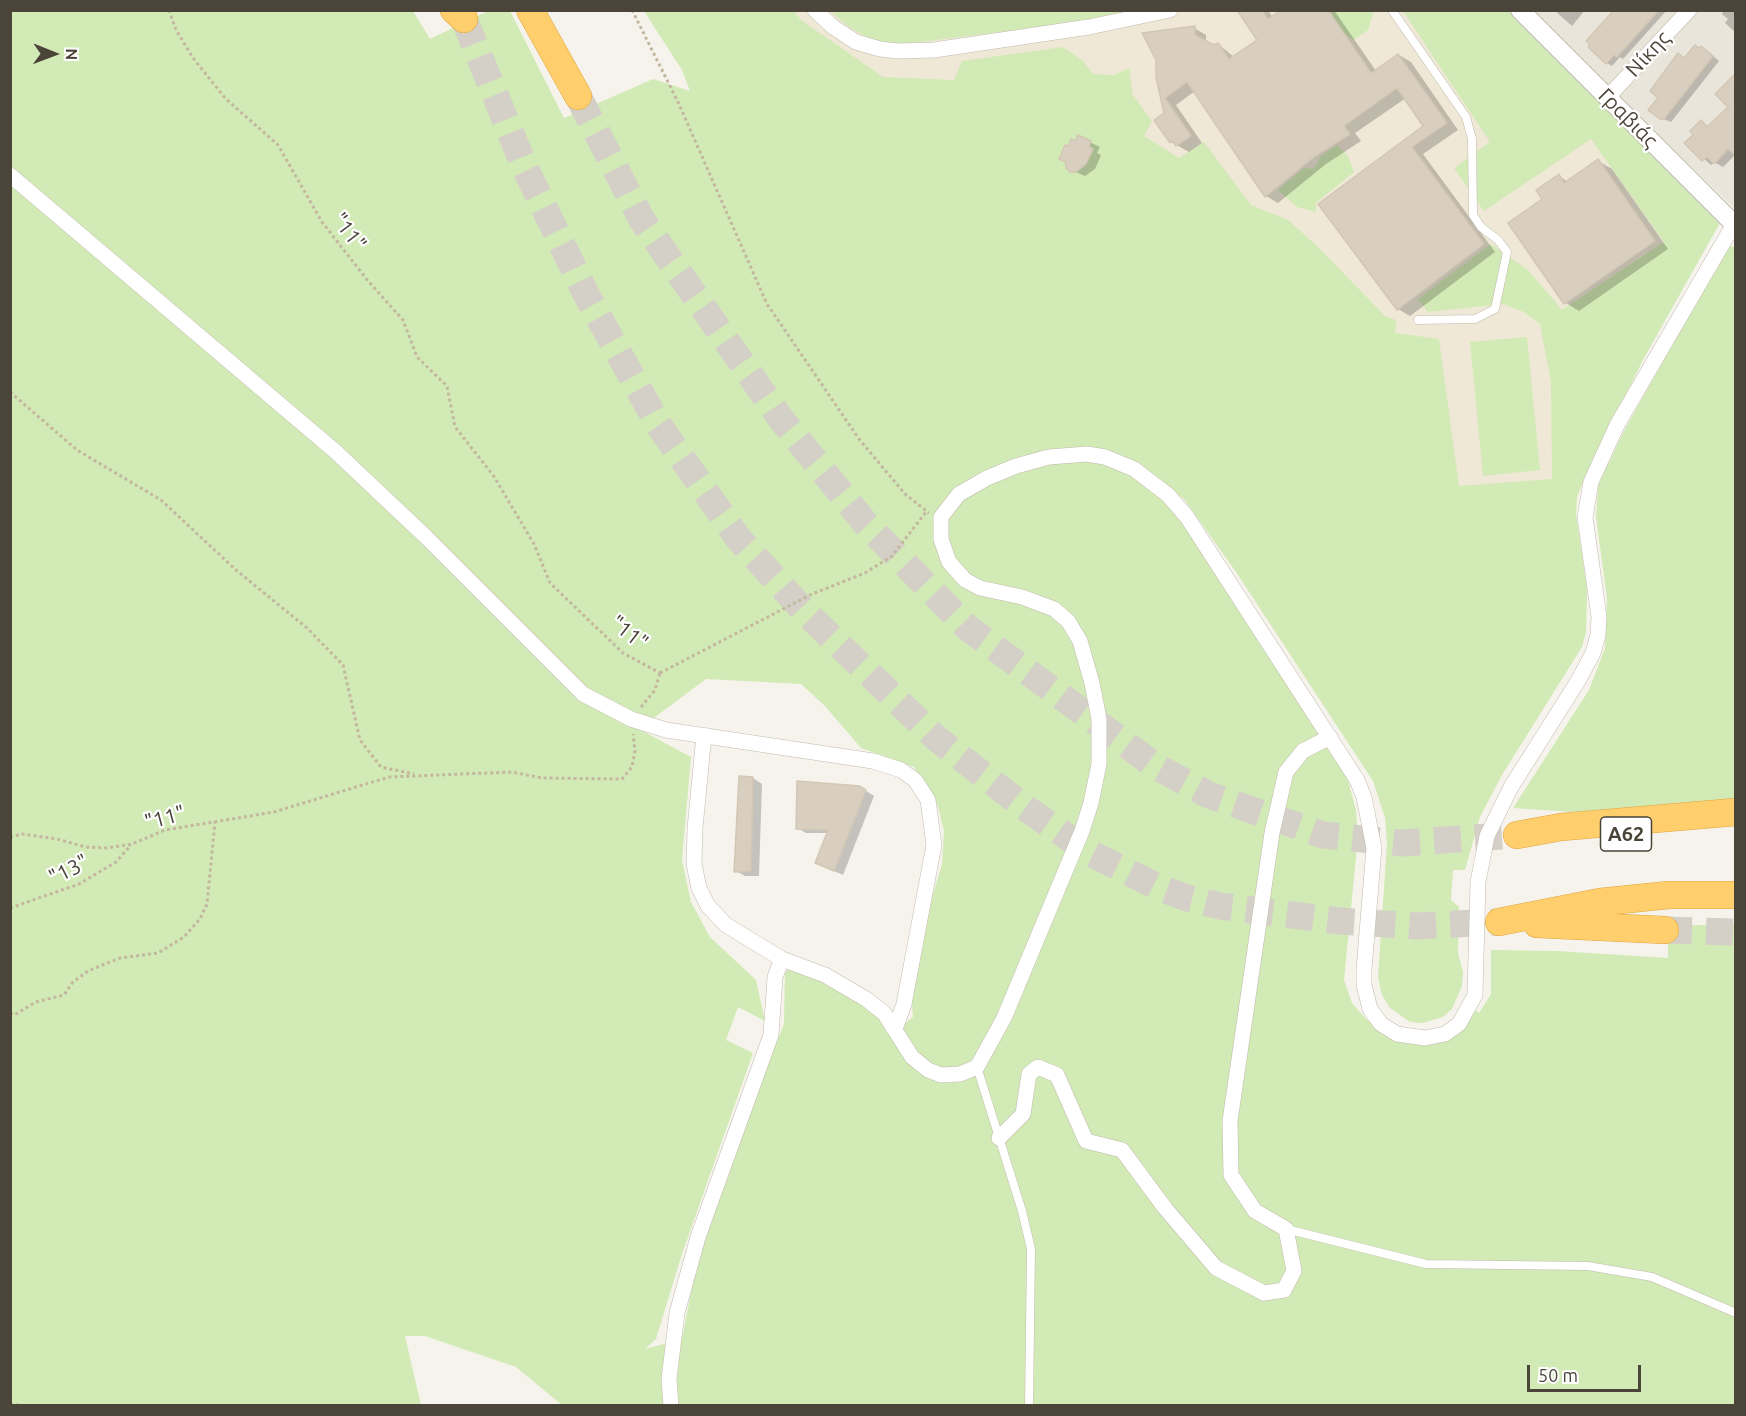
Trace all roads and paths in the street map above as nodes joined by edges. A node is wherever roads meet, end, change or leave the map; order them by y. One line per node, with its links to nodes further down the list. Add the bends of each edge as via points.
1 (169, 10): 18 (path, "11", via 193,58 225,98 278,145 322,222 403,320 417,357 447,386 455,427 494,475 534,543 550,583 623,653)
2 (530, 10): 10 (highway)
3 (542, 10): 10 (highway)
4 (632, 10): 17 (path, via 678,102 767,304 859,439 905,494)
5 (815, 10): 6 (street, via 856,42 898,51 934,50 1089,27)
6 (1170, 10)
7 (1392, 10): 15 (lane, via 1466,117 1472,139 1473,215 1507,252 1495,309 1475,319)
8 (1520, 10): 12 (street, Γραβιάς)
9 (1689, 10): 12 (street, Νίκης)
10 (558, 58): 11 (highway)
11 (578, 96)
12 (1607, 98): 14 (street, Γραβιάς)
13 (10, 175): 19 (street, via 336,452 583,694)
14 (1735, 225): 21 (street, via 1617,425 1591,482 1586,516 1598,635 1578,681 1516,778 1487,836 1478,882 1475,995 1460,1024 1445,1034 1425,1038 1397,1034 1381,1024 1370,1009 1364,969 1374,865 1373,832 1357,780)
15 (1418, 320)
16 (10, 392): 22 (path, via 76,450 161,500 236,570 307,628 343,665 360,740 381,767)
17 (934, 515): 18 (path, via 892,556 865,573 812,594); 21 (street, via 987,478 1049,457 1087,454 1134,469 1168,495 1187,517); 36 (street, via 949,562 965,580 1054,609 1068,621 1080,642 1099,719 1099,764 1082,831 1004,1018)
18 (660, 674): 19 (path, "11", via 649,700)
19 (631, 720): 20 (street); 22 (path, "11", via 635,751 632,767 622,779 542,778 512,772)
20 (704, 735): 33 (street, via 695,828 694,864 699,888 708,906 726,925); 35 (street, via 873,761 901,770 915,780 928,800 934,845 904,1004)
21 (1330, 737): 38 (street, via 1303,751 1286,772 1272,833 1230,1121 1231,1175 1255,1211)
22 (418, 775): 24 (path, "11", via 389,777 274,812)
23 (1736, 812): 25 (highway, Α62, via 1561,827 1517,835)
24 (215, 822): 27 (path, "11", via 165,830); 34 (path, via 207,903 184,937 158,953 120,958 88,970 64,994 36,1002 14,1015)
25 (1736, 830)
26 (10, 837): 27 (path, "11", via 22,834 86,847)
27 (132, 844): 31 (path, "13", via 116,862 79,884)
28 (1736, 880): 29 (highway)
29 (1668, 895): 30 (highway); 32 (highway, via 1600,902 1499,922)
30 (1736, 895)
31 (10, 908)
32 (1665, 930)
33 (782, 959): 35 (street, via 848,986 884,1013); 42 (street, via 775,977 771,1035 698,1237 677,1313 669,1379)
34 (10, 1013)
35 (895, 1029): 36 (street, via 912,1057 928,1070 941,1075 960,1074)
36 (977, 1067): 37 (lane)
37 (999, 1138): 38 (street, via 1023,1114 1029,1074 1038,1066 1057,1075 1086,1141 1122,1150 1216,1268 1264,1293 1284,1290 1294,1271); 43 (lane, via 1031,1249)
38 (1286, 1229): 39 (lane, via 1426,1264 1588,1266 1652,1277)
39 (1736, 1313)
40 (10, 1404): 41 (path)
41 (24, 1406)
42 (671, 1406)
43 (1029, 1406)

